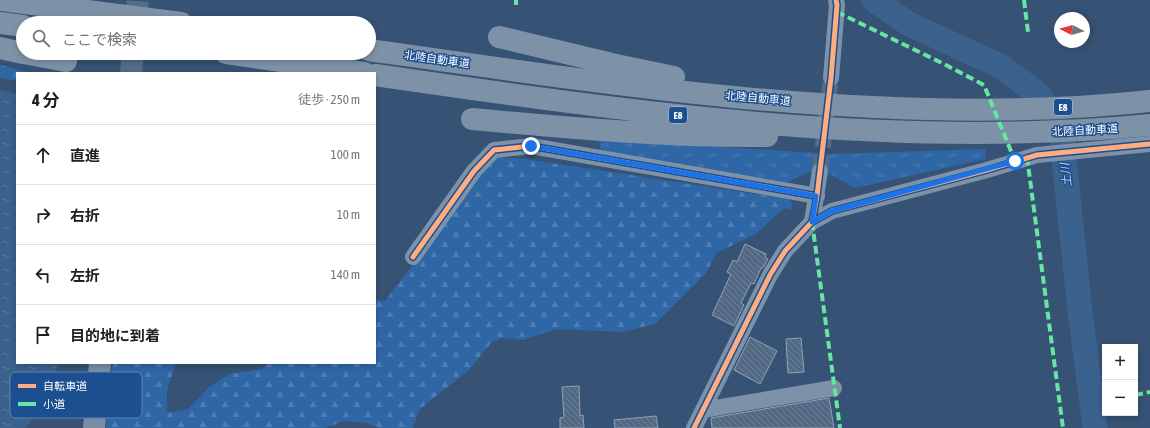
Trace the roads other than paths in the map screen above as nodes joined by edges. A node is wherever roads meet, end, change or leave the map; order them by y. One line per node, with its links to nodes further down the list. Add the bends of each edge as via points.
1 (2, 0): 3 (highway)
2 (837, 2): 15 (street)
3 (127, 16)
4 (0, 23): 5 (highway)
5 (16, 25)
6 (499, 37): 17 (highway, via 669,77 776,93)
7 (0, 48): 8 (highway)
8 (16, 51)
9 (376, 51): 17 (highway, 北陸自動車道 / E8, via 681,91)
10 (61, 60): 12 (highway)
11 (274, 60): 13 (highway)
12 (66, 61)
13 (357, 72)
14 (376, 75): 20 (highway, 北陸自動車道 / E8, via 694,117 815,128)
15 (831, 78)
16 (1150, 101): 17 (highway, 北陸自動車道 / E8, via 1055,108)
17 (917, 108)
18 (472, 119): 20 (highway, via 614,132 702,136)
19 (1150, 125): 20 (highway, 北陸自動車道 / E8, via 1055,132)
20 (920, 132)
21 (1150, 144): 24 (street, via 1037,155 832,211)
22 (820, 171): 23 (street)
23 (816, 196): 24 (street); 25 (street, via 531,146 494,150 474,171)
24 (812, 222): 27 (street, via 785,251 770,275)
25 (413, 257)
26 (834, 388): 27 (street)
27 (703, 410): 30 (street)
28 (95, 418): 29 (street)
29 (94, 428)
30 (694, 428)

